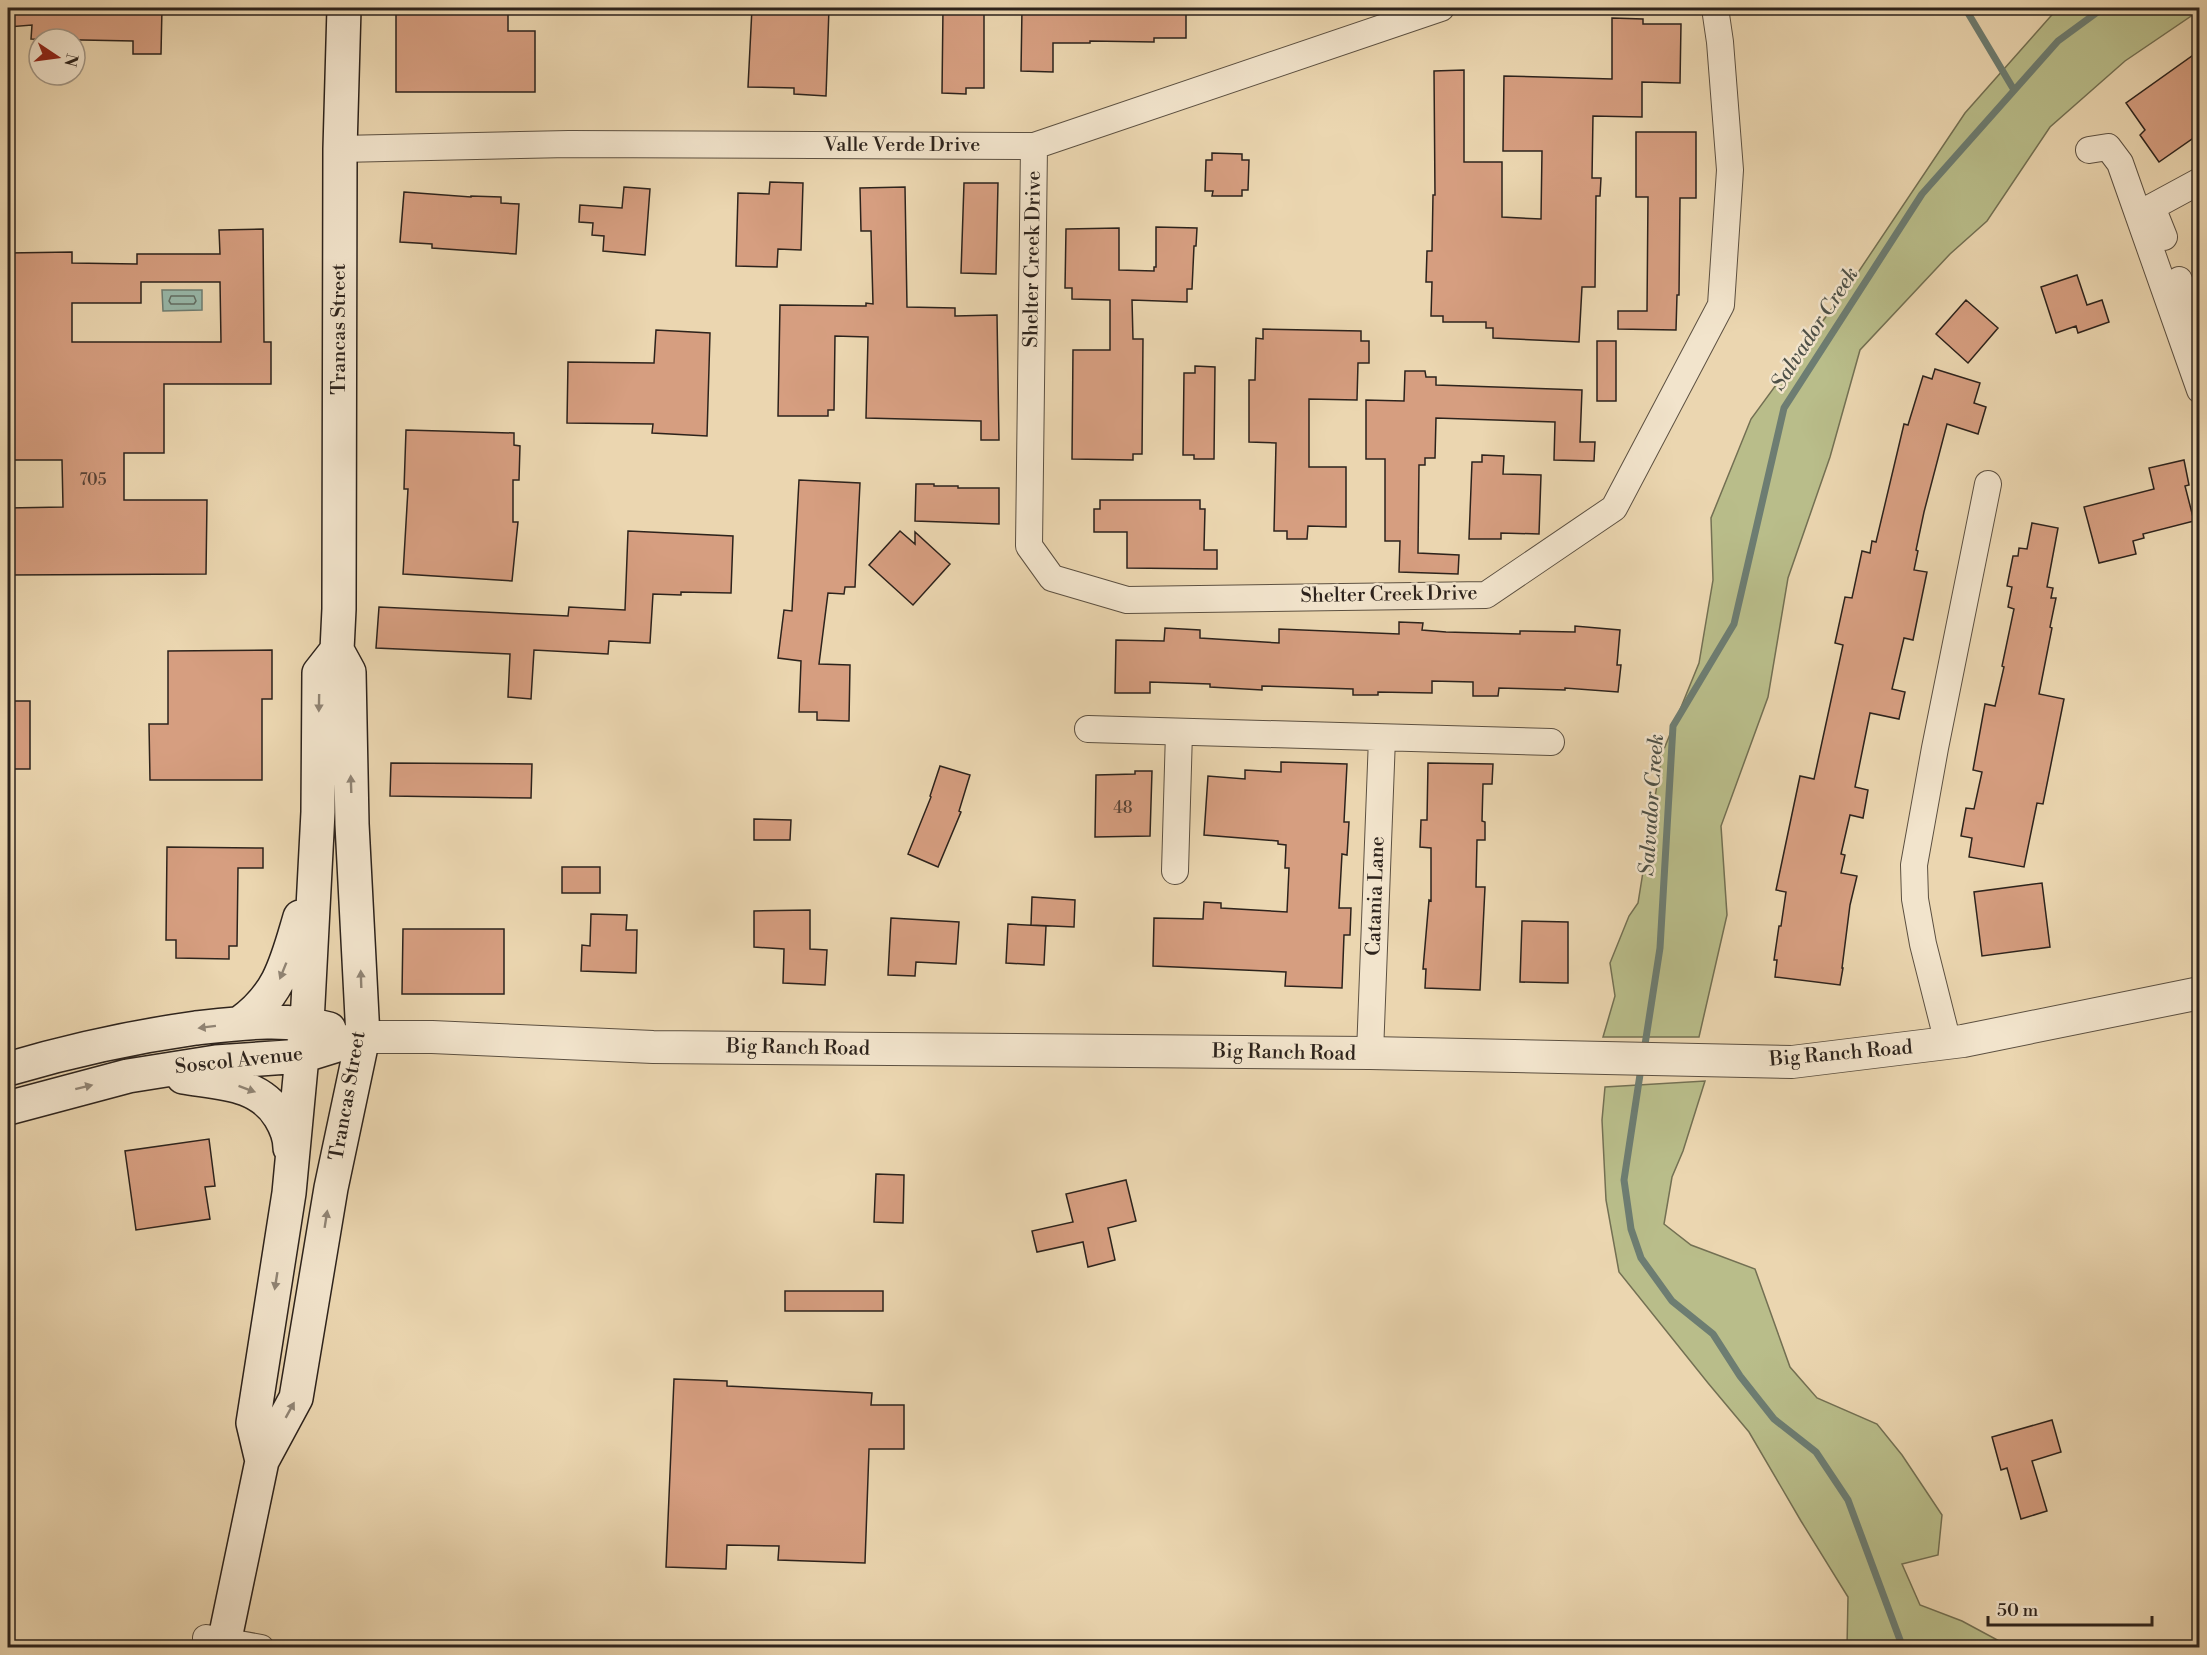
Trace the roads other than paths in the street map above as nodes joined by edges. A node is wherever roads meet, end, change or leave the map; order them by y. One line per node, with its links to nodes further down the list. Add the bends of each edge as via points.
1 (344, 8): 5 (main road, Trancas Street)
2 (1441, 8): 4 (street, Valle Verde Drive)
3 (1715, 8): 4 (street, Shelter Creek Drive, via 1730,170 1721,305 1614,508 1486,594 1127,600 1052,578 1029,546)
4 (1034, 146): 5 (street, Valle Verde Drive, via 562,144)
5 (340, 149): 11 (main road, Trancas Street)
6 (2089, 150): 9 (street, via 2108,147 2120,163)
7 (2199, 181): 8 (street, via 2152,207)
8 (2199, 334)
9 (2199, 390)
10 (1988, 484): 22 (street, via 1914,865 1923,944)
11 (337, 650): 16 (main road, Trancas Street, one-way to 16, via 319,673); 21 (main road, Trancas Street, one-way to 11, via 349,672)
12 (1088, 729): 13 (street)
13 (1179, 732): 14 (street); 17 (street)
14 (1382, 738): 15 (street); 23 (street, Catania Lane)
15 (1551, 742)
16 (318, 812): 19 (main road, one-way to 19, via 310,880 284,970 266,1000); 20 (main road, Trancas Street)
17 (1175, 871)
18 (2199, 993): 22 (street, Big Ranch Road)
19 (240, 1023): 20 (main road, Soscol Avenue); 25 (main road, Soscol Avenue, one-way to 25, via 152,1035)
20 (308, 1023): 21 (main road, Soscol Avenue); 24 (main road, Trancas Street)
21 (363, 1037): 23 (street, Big Ranch Road, via 653,1047); 24 (main road, Soscol Avenue); 31 (main road, Trancas Street, one-way to 21, via 296,1398 331,1188)
22 (1948, 1043): 23 (street, Big Ranch Road, via 1792,1062)
23 (1370, 1053)
24 (302, 1056): 27 (main road, Soscol Avenue); 30 (main road, Trancas Street)
25 (53, 1057): 26 (main road, Soscol Avenue); 28 (main road, via 52,1074)
26 (8, 1070)
27 (148, 1072): 29 (main road, Soscol Avenue, one-way to 27); 30 (main road, one-way to 30, via 246,1087 268,1101 290,1137)
28 (8, 1090)
29 (8, 1108)
30 (290, 1193): 31 (main road, Trancas Street, one-way to 31, via 253,1423)
31 (262, 1461): 32 (main road, Trancas Street)
32 (218, 1642): 33 (street)
33 (261, 1647)

